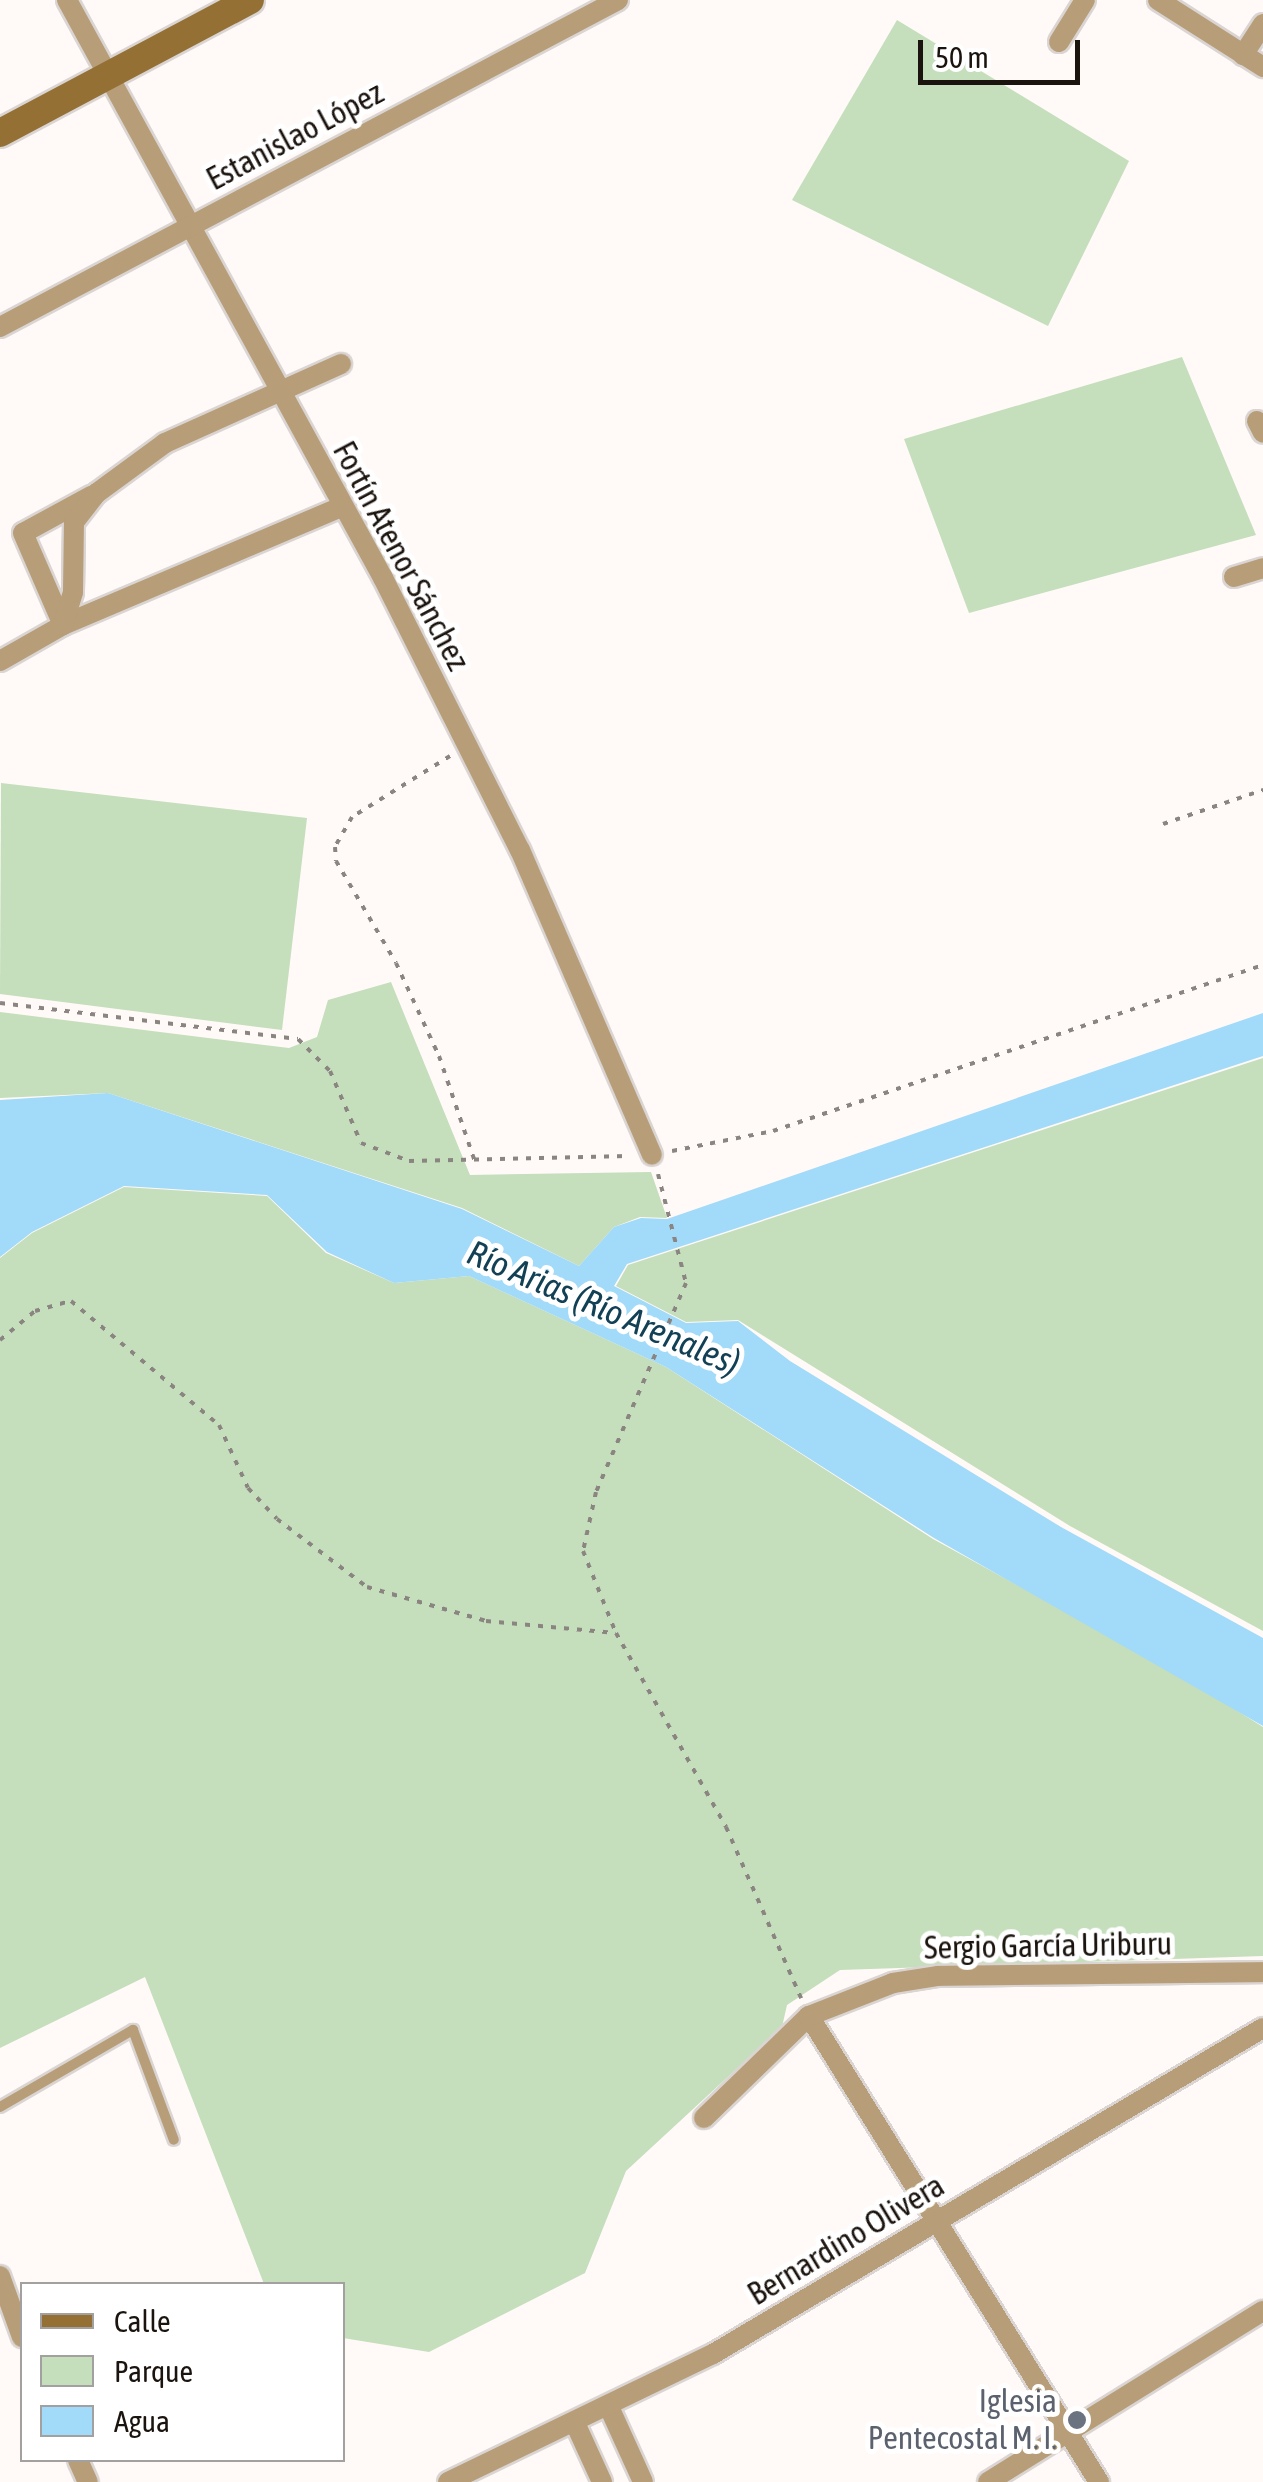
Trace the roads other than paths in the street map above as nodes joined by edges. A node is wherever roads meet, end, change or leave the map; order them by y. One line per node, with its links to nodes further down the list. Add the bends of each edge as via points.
1 (68, 0): 10 (street, Fortín Atenor Sánchez)
2 (250, 0): 10 (street)
3 (618, 0): 12 (street, Estanislao López)
4 (1085, 0): 7 (street)
5 (1158, 0): 8 (street)
6 (1263, 24): 8 (street)
7 (1059, 42)
8 (1244, 55): 9 (street)
9 (1263, 67)
10 (108, 76): 11 (street); 12 (street, Fortín Atenor Sánchez)
11 (0, 133)
12 (187, 227): 13 (street, Estanislao López); 15 (street, Fortín Atenor Sánchez)
13 (0, 326)
14 (341, 364): 15 (street)
15 (276, 392): 16 (street, via 165,443); 17 (street, Fortín Atenor Sánchez)
16 (97, 493): 20 (street, via 74,522 73,592); 20 (street, via 22,533)
17 (343, 506): 20 (street); 22 (street, Fortín Atenor Sánchez, via 468,746 595,1013)
18 (1263, 568): 19 (street)
19 (1234, 577)
20 (63, 625): 21 (street)
21 (0, 660)
22 (652, 1155)
23 (1263, 1972): 24 (street, Sergio García Uriburu, via 938,1976 856,1993)
24 (809, 2016): 27 (street, Sergio García Uriburu); 29 (street)
25 (1263, 2028): 29 (street, Bernardino Olivera)
26 (0, 2107): 28 (lane, via 134,2030)
27 (704, 2118)
28 (174, 2140)
29 (938, 2221): 33 (street, Bernardino Olivera, via 713,2354); 35 (street)
30 (0, 2276): 32 (street)
31 (1263, 2311): 35 (street)
32 (20, 2331)
33 (609, 2407): 34 (street, Bernardino Olivera); 38 (street)
34 (575, 2423): 36 (street, Bernardino Olivera); 37 (street)
35 (1068, 2432): 39 (street); 40 (street)
36 (448, 2482)
37 (602, 2482)
38 (643, 2482)
39 (988, 2482)
40 (1099, 2482)

